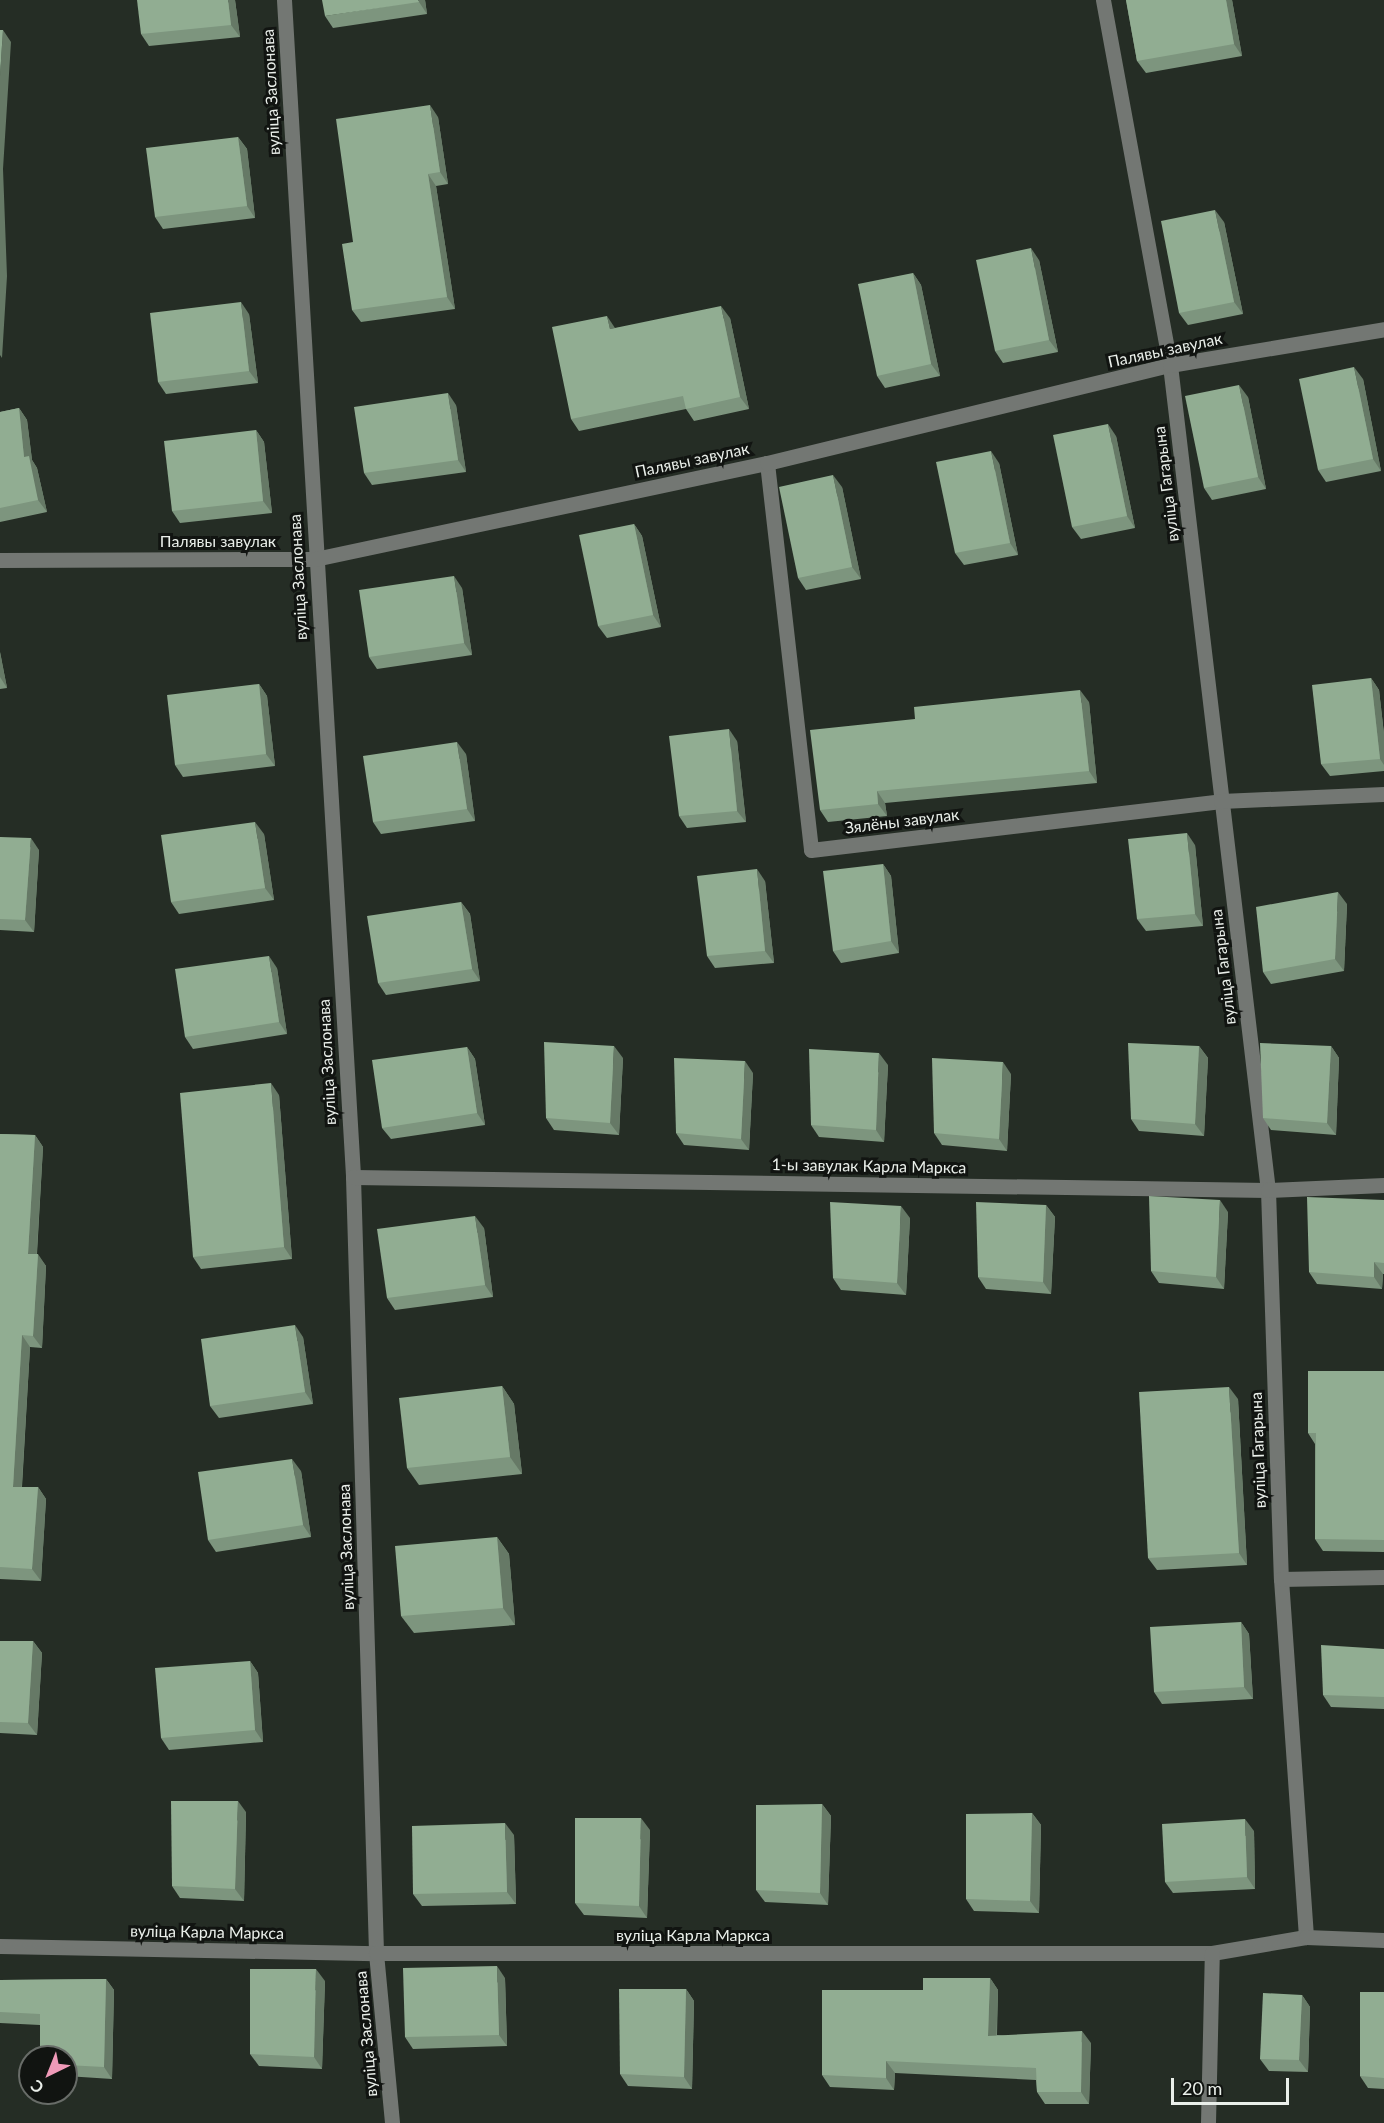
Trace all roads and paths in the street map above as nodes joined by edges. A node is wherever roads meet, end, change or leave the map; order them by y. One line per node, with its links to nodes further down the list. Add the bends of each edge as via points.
1 (284, 0): 6 (street, вуліца Заслонава)
2 (1103, 0): 4 (street, вуліца Гагарына)
3 (1384, 329): 4 (street, Палявы завулак)
4 (1170, 365): 5 (street, Палявы завулак); 9 (street, вуліца Гагарына)
5 (767, 463): 6 (street, Палявы завулак); 9 (street, Зялёны завулак, via 811,850)
6 (315, 559): 7 (street, Палявы завулак); 10 (street, вуліца Заслонава)
7 (0, 560)
8 (1384, 794): 9 (street, Зялёны завулак)
9 (1221, 801): 12 (street, вуліца Гагарына)
10 (352, 1177): 12 (street, 1-ы завулак Карла Маркса); 18 (street, вуліца Заслонава)
11 (1384, 1185): 12 (street, 1-ы завулак Карла Маркса)
12 (1268, 1190): 14 (street, вуліца Гагарына)
13 (1384, 1577): 14 (street)
14 (1281, 1579): 15 (street, вуліца Гагарына)
15 (1306, 1937): 16 (street, вуліца Карла Маркса); 19 (street, вуліца Карла Маркса)
16 (1384, 1940)
17 (0, 1946): 18 (street, вуліца Карла Маркса)
18 (376, 1953): 19 (street, вуліца Карла Маркса); 20 (street, вуліца Заслонава)
19 (1212, 1953): 21 (street)
20 (392, 2123)
21 (1208, 2123)

